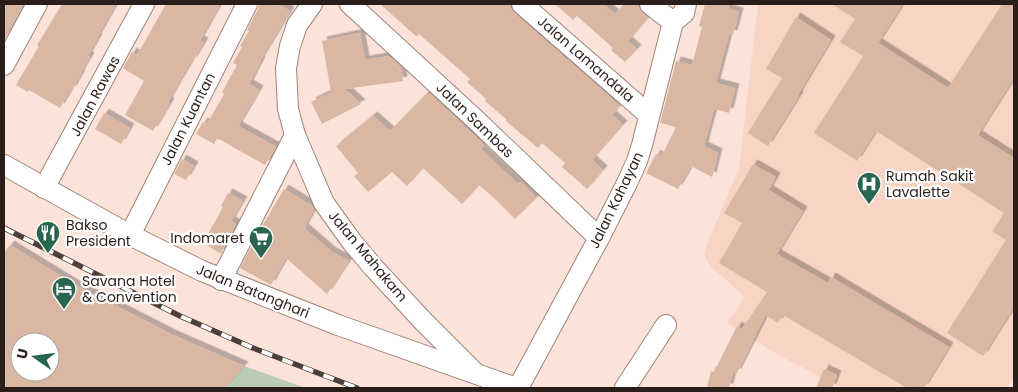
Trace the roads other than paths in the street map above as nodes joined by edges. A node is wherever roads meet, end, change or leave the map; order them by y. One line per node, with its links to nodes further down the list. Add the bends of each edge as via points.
1 (37, 4): 10 (street)
2 (144, 4): 14 (street, Jalan Rawas)
3 (247, 4): 15 (street, Jalan Kuantan)
4 (312, 4): 12 (street, Jalan Mahakam, via 297,26 286,68 288,110)
5 (350, 4): 16 (street, Jalan Sambas)
6 (522, 4): 11 (street, Jalan Lamandala)
7 (650, 4): 9 (street)
8 (686, 4): 9 (street, Jalan Kahayan, via 684,13)
9 (673, 22): 11 (street, Jalan Kahayan)
10 (4, 65)
11 (649, 115): 16 (street, Jalan Kahayan, via 637,161)
12 (295, 135): 17 (street); 19 (street, Jalan Mahakam, via 324,203 352,242)
13 (4, 166): 14 (street, Jalan Batanghari)
14 (44, 188): 15 (street, Jalan Batanghari)
15 (130, 234): 17 (street, Jalan Batanghari)
16 (598, 238): 20 (street, Jalan Kahayan)
17 (221, 280): 19 (street, Jalan Batanghari)
18 (666, 325): 21 (street)
19 (477, 375): 20 (street, Jalan Batanghari)
20 (517, 388)
21 (625, 388)

